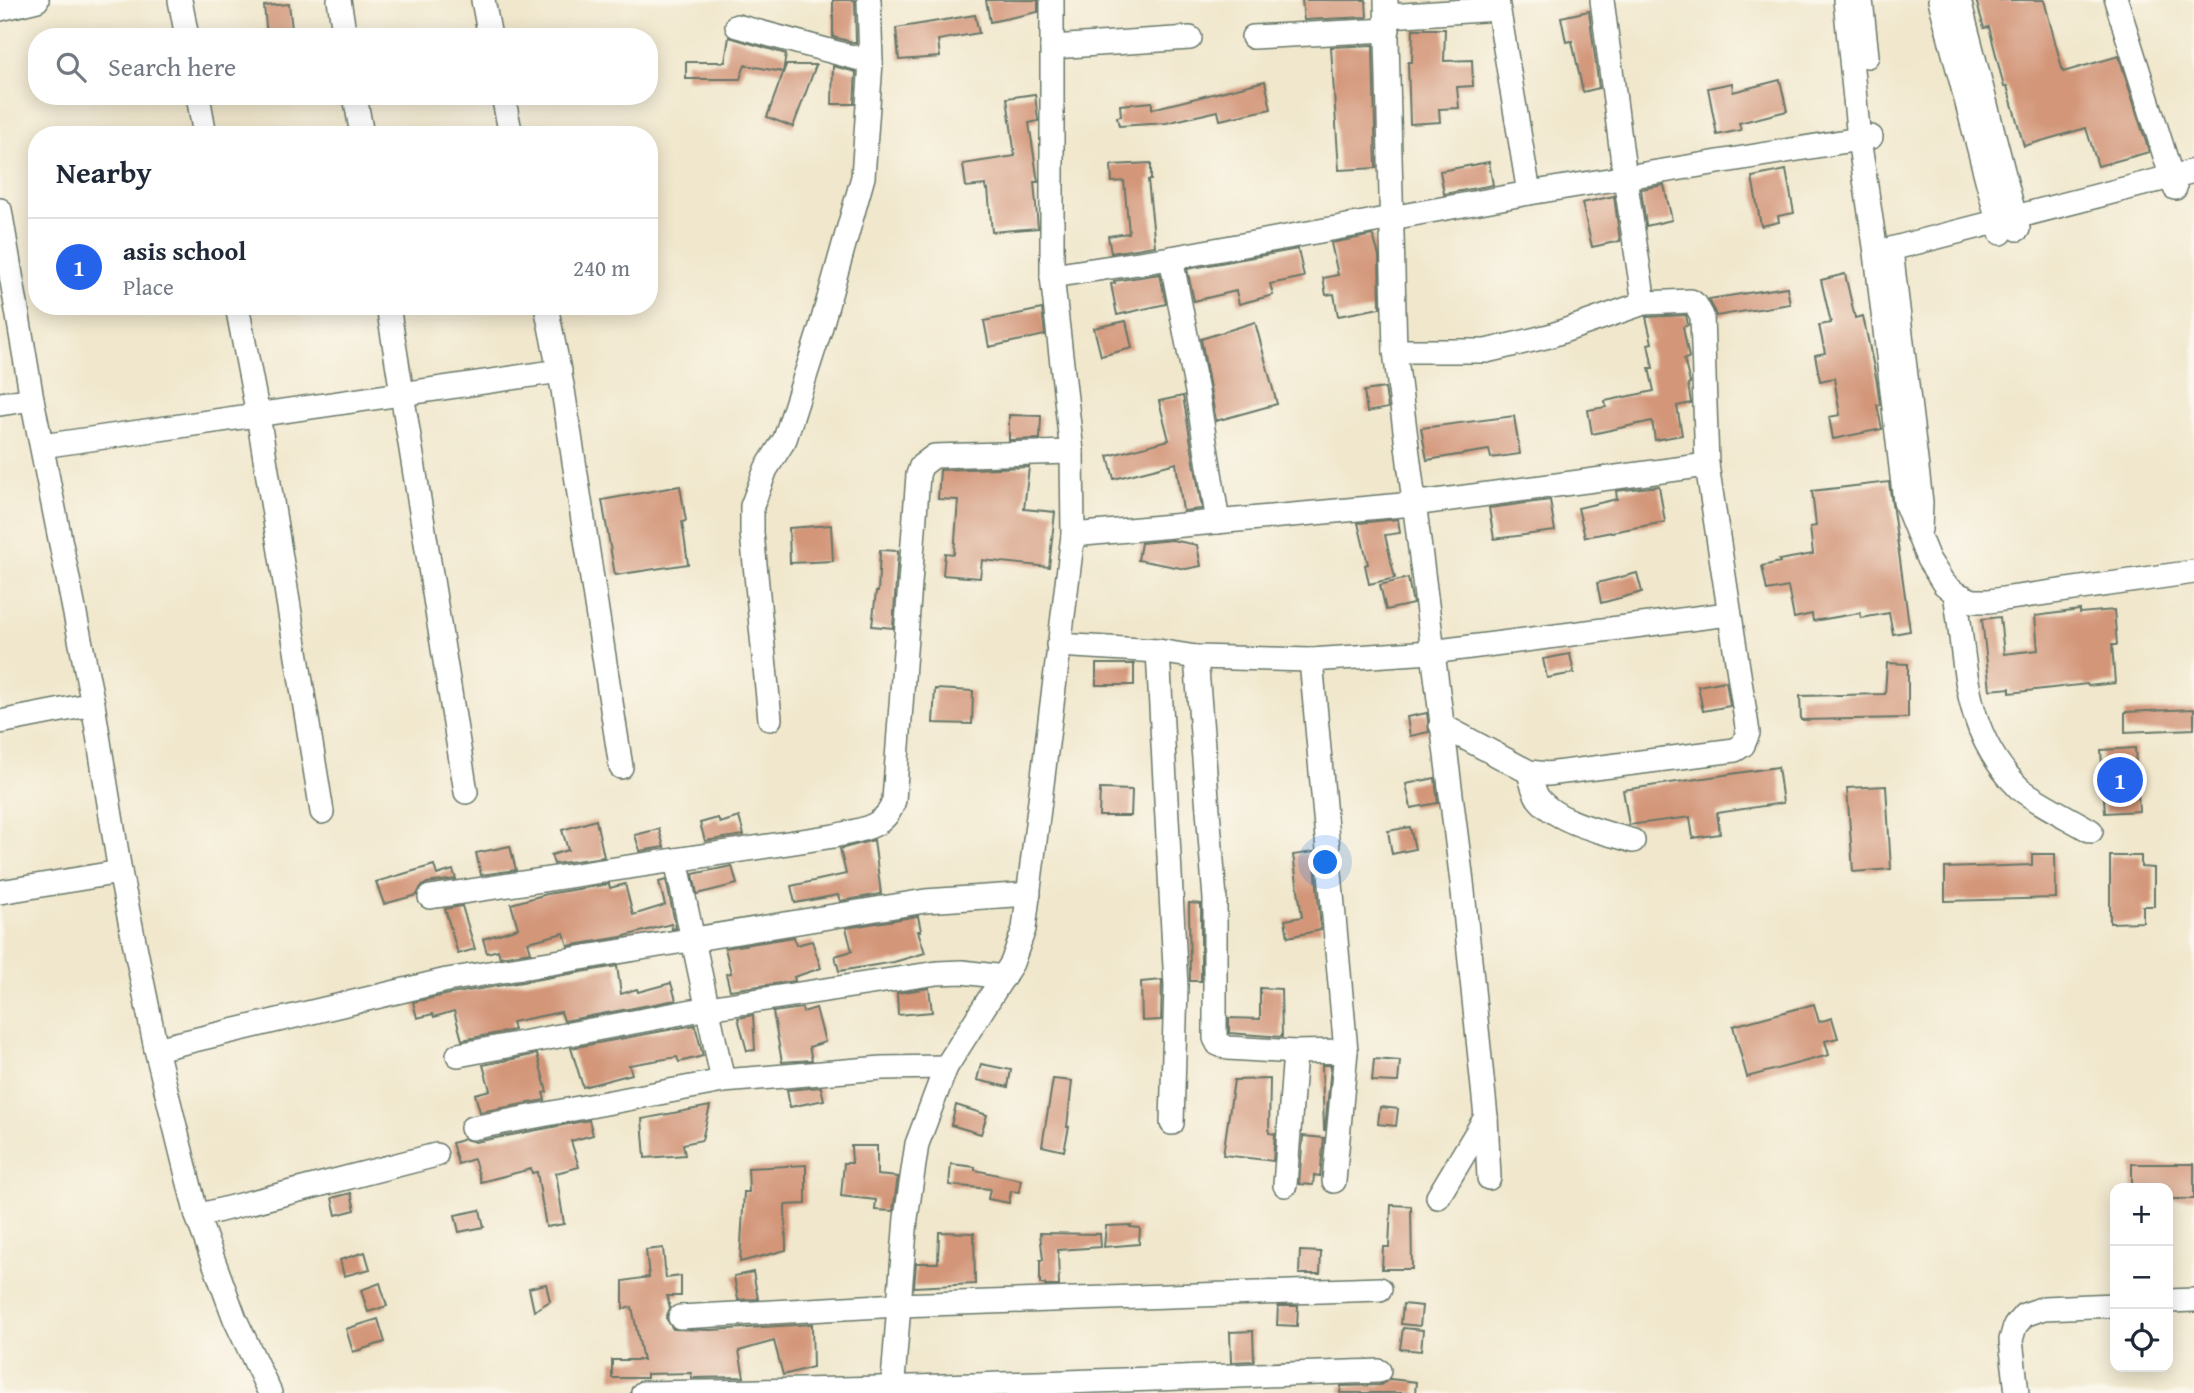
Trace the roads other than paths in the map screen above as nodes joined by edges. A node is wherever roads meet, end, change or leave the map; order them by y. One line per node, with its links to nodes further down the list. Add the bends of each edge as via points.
1 (37, 0): 15 (street)
2 (180, 0): 18 (street)
3 (339, 0): 19 (street)
4 (483, 0): 20 (street)
5 (869, 0): 24 (street)
6 (1052, 0): 23 (street)
7 (1602, 0): 32 (street)
8 (1845, 0): 31 (street)
9 (1861, 0): 31 (street)
10 (1940, 0): 37 (street)
11 (1959, 0): 37 (street)
12 (2116, 0): 33 (street)
13 (2129, 0): 33 (street)
14 (1498, 4): 16 (street); 34 (street)
15 (0, 9)
16 (1387, 15): 21 (street); 36 (street)
17 (737, 26): 24 (street)
18 (185, 28)
19 (344, 28)
20 (489, 28)
21 (1253, 37)
22 (1190, 38): 23 (street)
23 (1052, 47): 40 (street)
24 (871, 62): 66 (street, via 863,177 786,439 765,469 752,506)
25 (200, 105): 28 (street)
26 (357, 105): 29 (street)
27 (505, 105): 30 (street)
28 (203, 126)
29 (360, 126)
30 (509, 126)
31 (1866, 138): 32 (street); 38 (street)
32 (1625, 178): 34 (street); 41 (street)
33 (2182, 180): 37 (street)
34 (1529, 193): 36 (street)
35 (0, 210): 48 (street)
36 (1391, 220): 39 (street); 45 (street)
37 (2008, 225): 38 (street)
38 (1884, 256): 58 (street, via 1922,502 1920,536 1936,574)
39 (1171, 258): 40 (street); 55 (street)
40 (1052, 276): 52 (street)
41 (1644, 303): 45 (street, via 1549,336 1486,351); 53 (street, via 1691,301 1700,310)
42 (239, 315): 50 (street)
43 (389, 315): 47 (street)
44 (548, 315): 46 (street)
45 (1395, 351): 54 (street)
46 (560, 371): 47 (street); 69 (street)
47 (401, 394): 50 (street); 71 (street)
48 (32, 398): 49 (street); 51 (street)
49 (0, 404)
50 (258, 415): 51 (street); 72 (street)
51 (42, 446): 65 (street)
52 (1072, 452): 56 (street); 75 (street, via 934,457 921,466 891,812 882,821 834,836)
53 (1707, 465): 54 (street); 59 (street)
54 (1413, 504): 55 (street); 62 (street)
55 (1219, 522): 56 (street)
56 (1073, 536): 60 (street)
57 (2194, 572): 58 (street, via 1989,601 1973,601)
58 (1955, 593): 73 (street, via 1970,703 1989,752 2020,789)
59 (1728, 614): 62 (street); 70 (street, via 1748,733 1743,745 1735,750 1548,774)
60 (1058, 645): 61 (street); 78 (street)
61 (1158, 651): 63 (street); 90 (street, via 1176,986)
62 (1431, 652): 64 (street); 68 (street)
63 (1196, 657): 64 (street); 85 (street, via 1215,899 1215,1038 1228,1048)
64 (1311, 660): 84 (street)
65 (93, 704): 67 (street); 76 (street)
66 (770, 719)
67 (0, 722)
68 (1441, 725): 70 (street); 89 (street)
69 (621, 767)
70 (1528, 772): 74 (street, via 1539,799 1548,807 1570,821)
71 (466, 792)
72 (322, 812)
73 (2091, 831)
74 (1633, 841)
75 (676, 860): 79 (street); 80 (street)
76 (120, 872): 77 (street); 83 (street)
77 (0, 892)
78 (1029, 894): 80 (street, via 925,901); 81 (street, via 1024,929)
79 (430, 897)
80 (693, 939): 82 (street); 83 (street, via 447,980)
81 (1004, 977): 82 (street, via 937,973); 87 (street)
82 (708, 1008): 86 (street); 88 (street)
83 (156, 1049): 97 (street)
84 (1346, 1051): 85 (street); 94 (street)
85 (1295, 1052): 95 (street)
86 (458, 1055)
87 (946, 1067): 88 (street); 101 (street, via 917,1144)
88 (723, 1081): 91 (street)
89 (1486, 1117): 93 (street); 96 (street)
90 (1172, 1123)
91 (472, 1128)
92 (436, 1155): 97 (street)
93 (1489, 1178)
94 (1334, 1181)
95 (1285, 1185)
96 (1438, 1197)
97 (197, 1216): 107 (street, via 235,1319)
98 (1380, 1289): 101 (street)
99 (2194, 1300): 100 (street)
100 (2173, 1301)
101 (899, 1305): 103 (street); 105 (street)
102 (2110, 1305): 109 (street, via 2044,1308 2024,1314 2011,1340)
103 (680, 1317)
104 (1379, 1371): 105 (street)
105 (892, 1390): 106 (street)
106 (806, 1392): 108 (street)
107 (271, 1393)
108 (643, 1393)
109 (2017, 1393)

